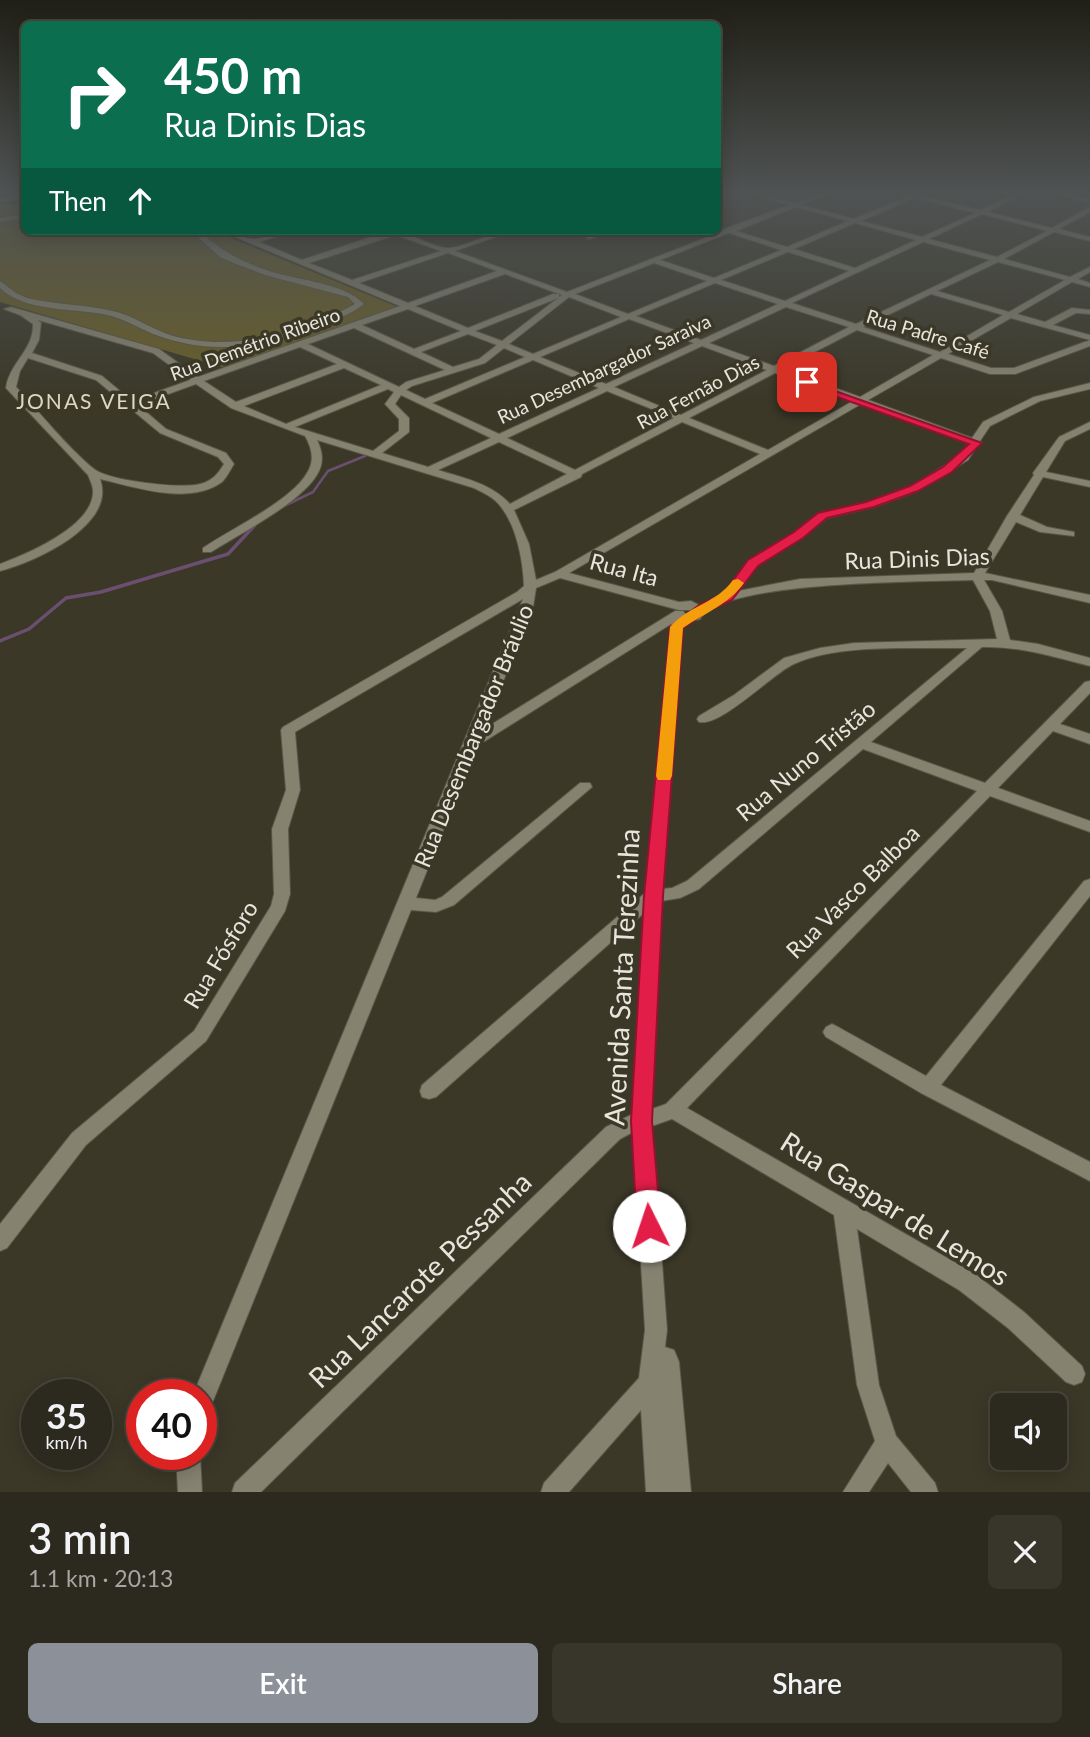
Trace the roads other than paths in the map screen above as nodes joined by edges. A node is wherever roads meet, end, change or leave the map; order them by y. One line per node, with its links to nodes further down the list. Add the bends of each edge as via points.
1 (239, 262): 18 (street, via 268,274 351,295 360,304 284,333 222,345 159,334 113,314 19,298)
2 (303, 262): 19 (street)
3 (416, 262): 19 (street)
4 (479, 262): 14 (street)
5 (647, 262): 22 (street)
6 (648, 262): 22 (street)
7 (657, 262): 17 (street, Rua Padre Café)
8 (759, 262): 17 (street)
9 (827, 262): 15 (street)
10 (875, 262): 15 (street, Rua Desembargador Saraiva)
11 (993, 262): 21 (street, Rua Fernão Dias)
12 (1002, 262): 16 (street)
13 (1090, 269): 16 (street, Rua Desembargador Bráulio)
14 (506, 271): 22 (street); 25 (street, Rua Demétrio Ribeiro)
15 (856, 271): 23 (street, Rua Desembargador Saraiva)
16 (1071, 280): 20 (street); 28 (street, Rua Desembargador Bráulio)
17 (713, 281): 23 (street, Rua Padre Café); 29 (street)
18 (0, 283)
19 (351, 283): 25 (street)
20 (1090, 285)
21 (931, 292): 28 (street); 33 (street, Rua Fernão Dias)
22 (564, 294): 24 (street); 24 (street); 29 (street)
23 (781, 304): 33 (street, Rua Padre Café); 36 (street, Rua Desembargador Saraiva)
24 (545, 305): 34 (street); 38 (street)
25 (408, 306): 31 (street, Rua Demétrio Ribeiro); 34 (street)
26 (11, 309): 30 (street); 40 (street, via 33,320 38,328); 46 (street, via 156,351)
27 (1090, 312): 32 (street, via 1075,310)
28 (1011, 315): 32 (street); 41 (street, Rua Desembargador Bráulio)
29 (629, 317): 36 (street); 42 (street)
30 (0, 318)
31 (355, 325): 37 (street, Rua Demétrio Ribeiro); 39 (street)
32 (1045, 326): 35 (street)
33 (855, 328): 41 (street, Rua Padre Café); 45 (street, Rua Fernão Dias)
34 (468, 331): 38 (street); 39 (street)
35 (1090, 340): 41 (street, Rua Padre Café, via 1015,371 996,371)
36 (699, 342): 45 (street); 47 (street, Rua Desembargador Saraiva)
37 (301, 344): 43 (street); 46 (street, Rua Demétrio Ribeiro)
38 (503, 345): 42 (street); 44 (street, via 482,361)
39 (414, 352): 44 (street)
40 (26, 354): 52 (street, via 94,376); 64 (street, via 12,377 11,388)
41 (941, 355): 50 (street, Rua Desembargador Bráulio)
42 (535, 357): 47 (street); 51 (street)
43 (343, 365): 49 (street); 53 (street)
44 (450, 368): 49 (street)
45 (778, 370): 50 (street); 54 (street, Rua Fernão Dias)
46 (196, 382): 52 (street, Rua Demétrio Ribeiro); 53 (street)
47 (606, 386): 54 (street); 58 (street, Rua Desembargador Saraiva)
48 (1089, 386): 59 (street, via 1037,399 986,424)
49 (393, 389): 51 (street); 56 (street); 60 (street, via 390,404 404,418 406,428)
50 (860, 402): 59 (street); 61 (street, Rua Desembargador Bráulio)
51 (424, 403): 58 (street)
52 (132, 404): 64 (street, via 167,433 222,455 229,464 227,471 206,486 180,491)
53 (234, 407): 56 (street)
54 (686, 419): 61 (street); 65 (street, Rua Fernão Dias)
55 (1090, 425): 63 (street, via 1062,439)
56 (286, 427): 57 (street)
57 (309, 434): 60 (street); 70 (street, via 317,460 310,477)
58 (499, 438): 62 (street, Rua Desembargador Saraiva); 65 (street)
59 (977, 443): 75 (street, via 948,470 914,489 823,516 753,563)
60 (371, 453): 62 (street)
61 (769, 454): 72 (street, Rua Desembargador Bráulio)
62 (428, 471): 67 (street, via 478,486)
63 (1038, 473): 66 (street); 68 (street)
64 (93, 474): 71 (street, via 98,496 78,527 42,551)
65 (577, 475): 67 (street, Rua Fernão Dias)
66 (1090, 484)
67 (509, 509): 74 (street)
68 (1012, 516): 69 (street, via 1044,530); 73 (street)
69 (1070, 534)
70 (207, 550)
71 (0, 568)
72 (559, 575): 74 (street, Rua Desembargador Bráulio); 77 (street, Rua Ita)
73 (977, 577): 75 (street, Rua Dinis Dias, via 800,583); 76 (street, Rua Dinis Dias, via 1007,578); 79 (street, via 996,611)
74 (531, 586): 86 (street, Rua Desembargador Bráulio, via 527,607); 100 (street, Rua Fósforo, via 499,599 288,730 293,790 280,829 279,908 200,1036 79,1139)
75 (734, 593): 77 (street, Rua Dinis Dias)
76 (1090, 599)
77 (685, 614): 86 (street, Rua Dinis Dias); 91 (street, Avenida Santa Terezinha)
78 (980, 643): 79 (street); 82 (street, via 854,647 799,656); 85 (street, Rua Nuno Tristão)
79 (1004, 643): 80 (street)
80 (1090, 662)
81 (1090, 685): 83 (street, Rua Vasco Balboa)
82 (704, 719)
83 (1051, 726): 84 (street); 88 (street, Rua Vasco Balboa)
84 (1090, 739)
85 (862, 744): 88 (street); 91 (street, Rua Nuno Tristão, via 693,885 674,894)
86 (468, 745): 92 (street, Rua Desembargador Bráulio)
87 (585, 787): 92 (street, via 448,901 436,906)
88 (988, 791): 89 (street); 96 (street, Rua Vasco Balboa)
89 (1090, 827)
90 (1090, 885): 94 (street)
91 (653, 896): 95 (street); 97 (street, Avenida Santa Terezinha)
92 (408, 903): 104 (street, Rua Desembargador Bráulio)
93 (832, 1032): 94 (street)
94 (928, 1087): 98 (street)
95 (429, 1091)
96 (673, 1110): 97 (street, Rua Vasco Balboa); 99 (street, Rua Gaspar de Lemos)
97 (642, 1121): 101 (street, Avenida Santa Terezinha); 109 (street, Rua Lancarote Pessanha, via 613,1133)
98 (1090, 1172)
99 (844, 1212): 103 (street, Rua Gaspar de Lemos, via 967,1282); 106 (street, via 868,1385)
100 (0, 1241)
101 (656, 1331): 102 (street, Avenida Santa Terezinha); 105 (street, Avenida Santa Terezinha)
102 (668, 1362): 105 (street); 112 (street, Avenida Santa Terezinha)
103 (1074, 1374)
104 (211, 1379)
105 (650, 1379): 110 (street); 111 (street, Avenida Santa Terezinha)
106 (887, 1443): 113 (street); 114 (street)
107 (189, 1470): 108 (street)
108 (190, 1492)
109 (244, 1492)
110 (553, 1492)
111 (658, 1492)
112 (679, 1492)
113 (855, 1492)
114 (926, 1492)

